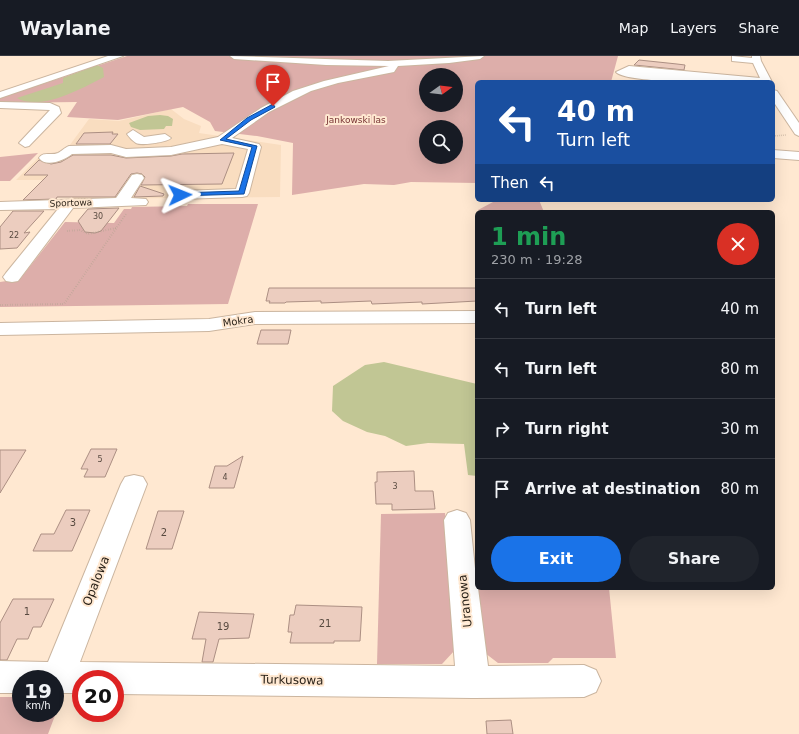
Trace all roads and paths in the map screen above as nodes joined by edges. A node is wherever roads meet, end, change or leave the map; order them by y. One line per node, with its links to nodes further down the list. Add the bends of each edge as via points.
1 (119, 56): 10 (street)
2 (234, 56): 6 (street)
3 (480, 56): 6 (street)
4 (736, 56): 5 (street, via 735,59)
5 (756, 59): 9 (street)
6 (394, 65): 17 (street, via 391,70 308,88 249,119)
7 (690, 80): 8 (street, via 621,72 628,70)
8 (744, 80)
9 (766, 80)
10 (0, 95)
11 (775, 98): 13 (street)
12 (0, 104): 19 (street, via 50,106 55,109 55,113)
13 (782, 117): 14 (street)
14 (799, 132)
15 (133, 134): 17 (street, via 142,141 212,131)
16 (787, 135): 18 (path)
17 (227, 136): 22 (street, via 171,152 69,150 61,157); 26 (street, via 255,146 242,193)
18 (775, 136)
19 (25, 143)
20 (775, 154): 21 (street)
21 (799, 156)
22 (45, 158)
23 (775, 164): 24 (street)
24 (799, 165)
25 (137, 178): 27 (street)
26 (180, 195)
27 (132, 202): 28 (street, Sportowa); 30 (path)
28 (70, 203): 29 (street, Sportowa); 32 (street)
29 (0, 206)
30 (116, 228): 31 (path, via 88,235 80,230); 33 (path, via 64,304)
31 (69, 231)
32 (12, 277)
33 (0, 305)
34 (475, 317): 35 (street, Mokra, via 255,318 209,325)
35 (0, 329)
36 (134, 484): 38 (street, Opalowa)
37 (457, 520): 43 (street, Uranowa)
38 (61, 670)
39 (0, 677): 40 (street, Turkusowa)
40 (12, 677)
41 (64, 677): 43 (street, Turkusowa)
42 (584, 681): 43 (street, Turkusowa)
43 (473, 682)

